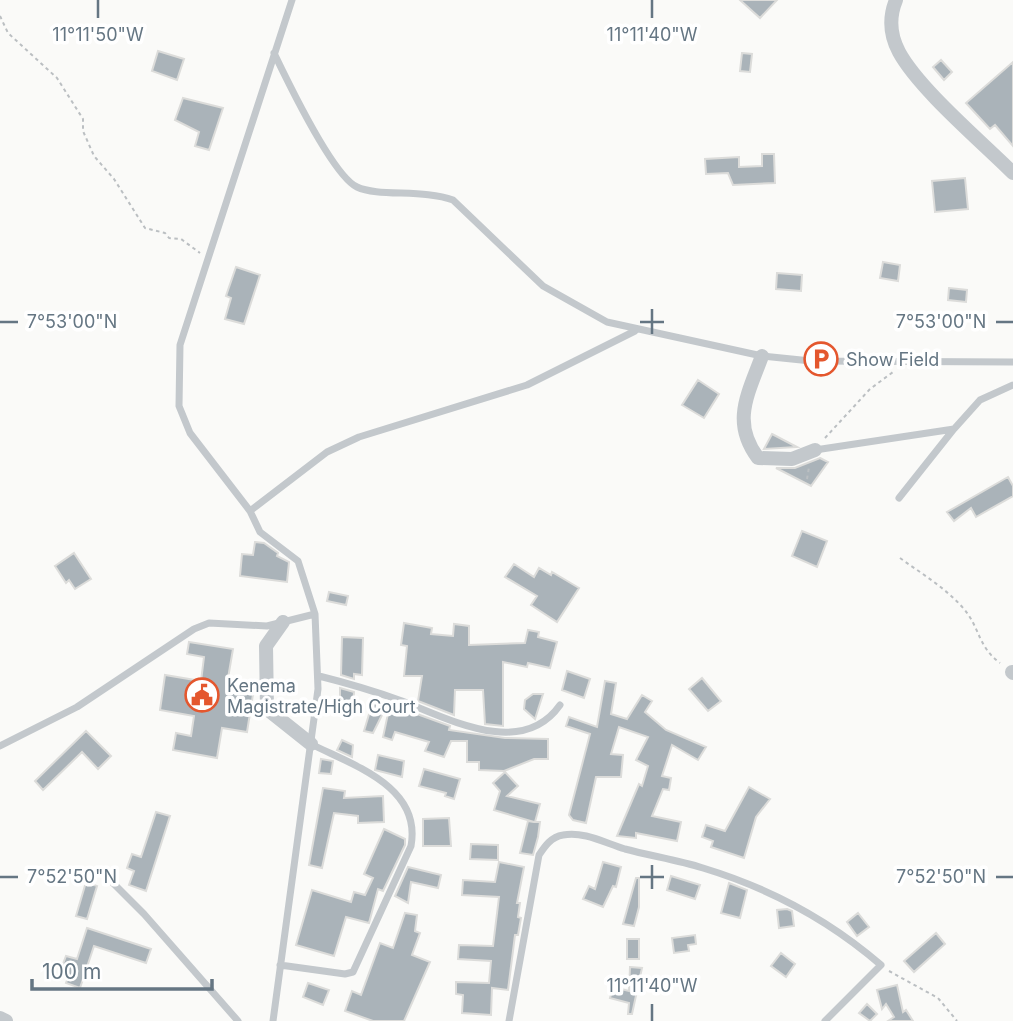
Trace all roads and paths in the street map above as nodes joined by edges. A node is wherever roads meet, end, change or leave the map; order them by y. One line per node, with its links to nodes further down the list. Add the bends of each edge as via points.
1 (292, 0): 4 (lane)
2 (895, 0): 5 (street, via 891,33 898,51)
3 (0, 16): 6 (path, via 8,33 57,78 83,119 94,156 145,228 181,239)
4 (274, 53): 7 (lane, via 319,137 356,187 436,193 453,200 543,286 607,323); 16 (lane, via 180,345 177,373 179,406 190,433)
5 (1013, 173)
6 (206, 255)
7 (636, 331): 8 (lane); 16 (lane, via 527,385 359,437 327,452)
8 (762, 356): 10 (lane); 13 (street, via 743,418 745,438 758,458 792,459)
9 (1013, 362): 10 (lane)
10 (905, 363): 13 (path, via 870,389)
11 (1013, 385): 12 (lane, via 980,400)
12 (954, 429): 13 (lane); 15 (lane)
13 (815, 450): 14 (path)
14 (807, 479)
15 (900, 498)
16 (250, 511): 18 (lane, via 260,532 298,561)
17 (900, 558): 20 (path, via 966,611 987,653)
18 (315, 614): 19 (lane); 21 (lane)
19 (283, 622): 23 (street, via 266,646 267,709); 24 (lane, via 209,624 194,629 77,707)
20 (1012, 673)
21 (319, 676): 22 (lane, via 470,728 494,731 537,726 551,718); 23 (lane)
22 (560, 705)
23 (311, 744): 26 (lane); 26 (lane, via 392,787 403,802 413,835 353,972)
24 (0, 746)
25 (104, 874): 30 (lane)
26 (280, 965): 31 (lane)
27 (881, 965): 32 (lane, via 826,922 780,898 705,869 591,837 560,835 539,855); 33 (lane); 34 (path, via 937,999)
28 (0, 1018): 29 (street)
29 (6, 1021)
30 (237, 1021)
31 (273, 1021)
32 (509, 1021)
33 (825, 1021)
34 (957, 1021)

